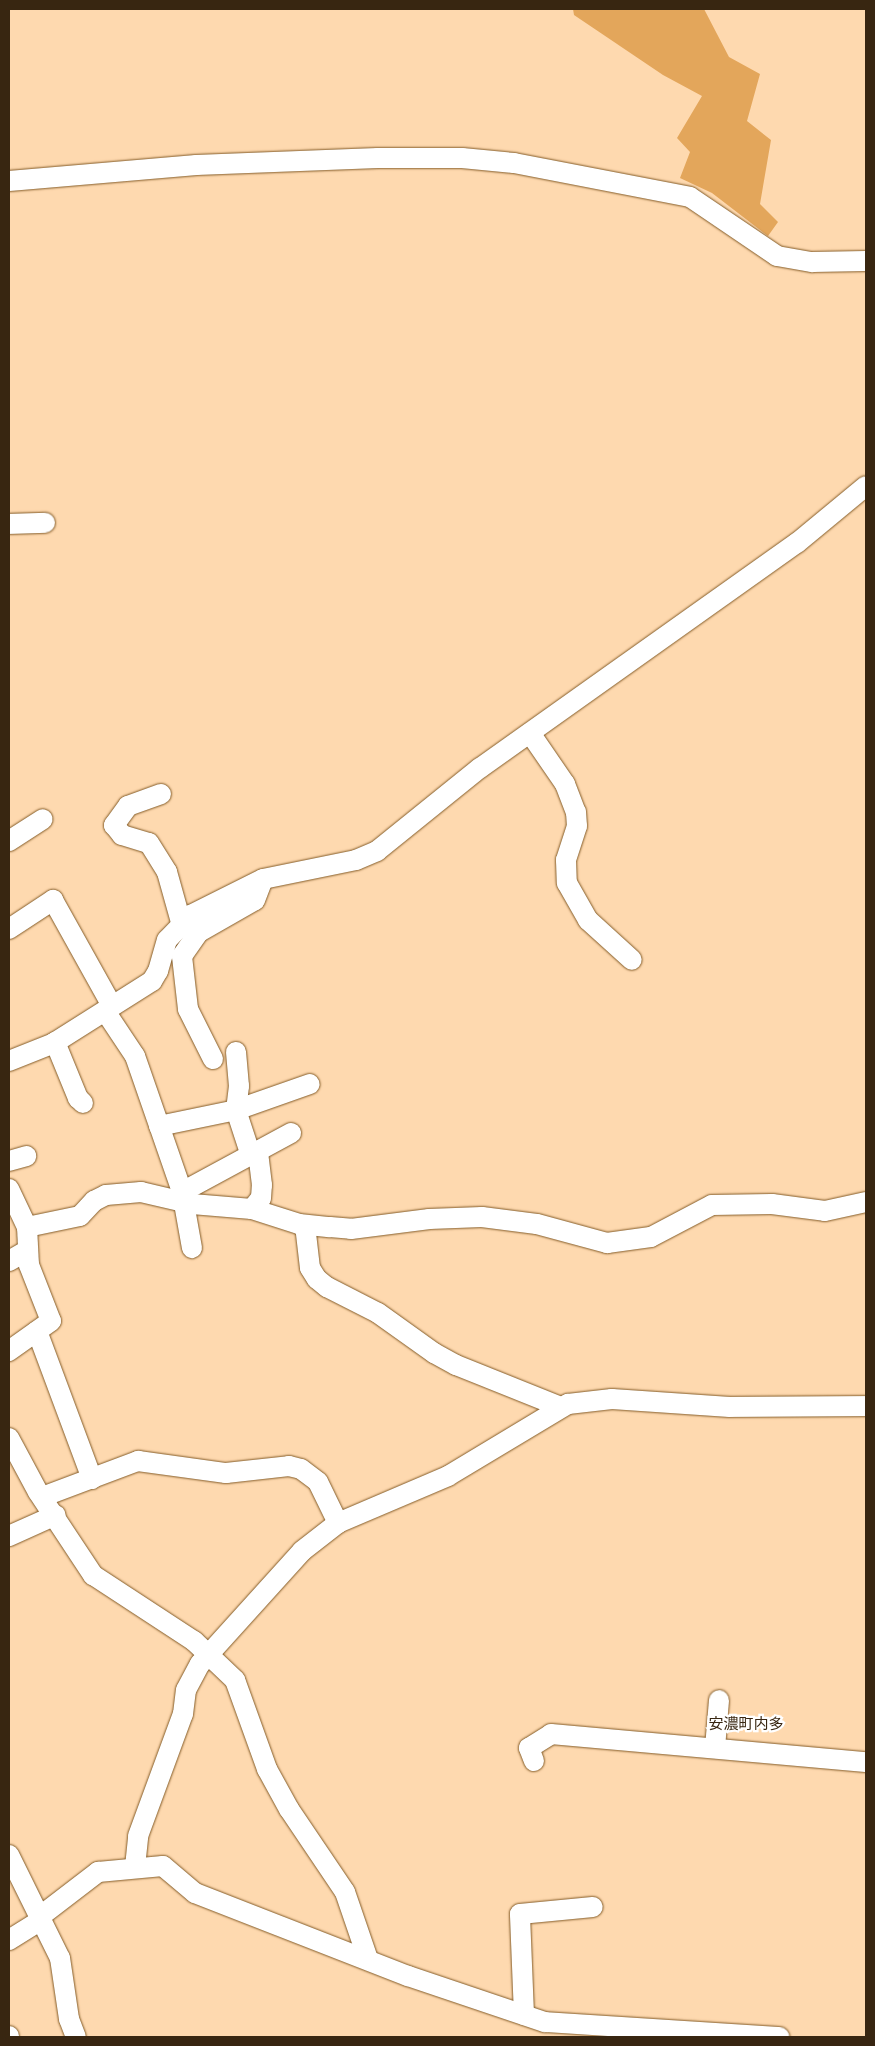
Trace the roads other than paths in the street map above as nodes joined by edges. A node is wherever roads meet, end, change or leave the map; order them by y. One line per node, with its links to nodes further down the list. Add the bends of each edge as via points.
1 (9, 181): 2 (street, via 196,165 462,158 514,163 690,197 777,256 812,262)
2 (866, 261)
3 (866, 486): 6 (street, via 798,543)
4 (45, 523): 5 (street)
5 (9, 524)
6 (530, 733): 10 (street, via 480,768 377,851 356,860); 13 (street, via 565,784 576,812 578,826 566,860 567,883 588,920)
7 (161, 794): 11 (street, via 128,806 114,825 122,835 149,843 167,872)
8 (43, 819): 9 (street)
9 (9, 840)
10 (263, 879): 11 (street); 17 (street, via 254,900 199,932 182,956 188,1009)
11 (181, 922): 14 (street, via 167,940 152,981)
12 (9, 929): 14 (street, via 53,900)
13 (632, 960)
14 (109, 1009): 15 (street); 22 (street, via 135,1056)
15 (55, 1042): 18 (street); 20 (street)
16 (236, 1052): 21 (street, via 239,1086)
17 (213, 1058)
18 (9, 1061)
19 (310, 1084): 21 (street)
20 (83, 1103)
21 (236, 1110): 22 (street); 24 (street)
22 (159, 1126): 26 (street)
23 (291, 1133): 24 (street)
24 (255, 1154): 26 (street); 28 (street, via 262,1185 261,1198)
25 (9, 1189): 30 (street)
26 (183, 1196): 28 (street, via 192,1204); 30 (street, via 122,1192 94,1201 80,1216); 31 (street)
27 (866, 1202): 29 (street, via 825,1211 772,1204 712,1205 651,1237 630,1243 607,1244 537,1224 482,1217 429,1219 351,1229)
28 (252, 1209): 29 (street)
29 (306, 1225): 37 (street, via 310,1268 327,1287 378,1313 456,1365)
30 (27, 1227): 32 (street)
31 (192, 1248)
32 (28, 1250): 33 (street); 34 (street, via 29,1265 52,1321)
33 (9, 1261)
34 (37, 1331): 35 (street); 39 (street)
35 (9, 1351)
36 (866, 1406): 37 (street, via 738,1408 612,1399)
37 (561, 1407): 42 (street, via 448,1476)
38 (9, 1438): 40 (street)
39 (92, 1478): 40 (street); 42 (street, via 138,1461 226,1473 289,1466 302,1469 318,1482)
40 (42, 1497): 41 (street)
41 (56, 1516): 43 (street); 44 (street, via 93,1575 132,1598)
42 (338, 1523): 44 (street, via 302,1551)
43 (9, 1536)
44 (208, 1653): 50 (street, via 186,1690 177,1732 138,1836); 54 (street, via 235,1680 267,1769 289,1809 345,1892)
45 (719, 1700): 46 (street)
46 (715, 1748): 47 (street, via 551,1734 529,1748); 48 (street, via 770,1756)
47 (534, 1761)
48 (866, 1762)
49 (9, 1855): 52 (street)
50 (135, 1867): 52 (street, via 98,1872); 54 (street, via 163,1866 195,1893)
51 (593, 1907): 55 (street, via 520,1914)
52 (39, 1919): 53 (street); 56 (street, via 60,1958 69,2019)
53 (9, 1940)
54 (368, 1959): 55 (street)
55 (524, 2015): 57 (street, via 545,2022)
56 (76, 2037)
57 (769, 2037): 58 (street)
58 (780, 2037)

